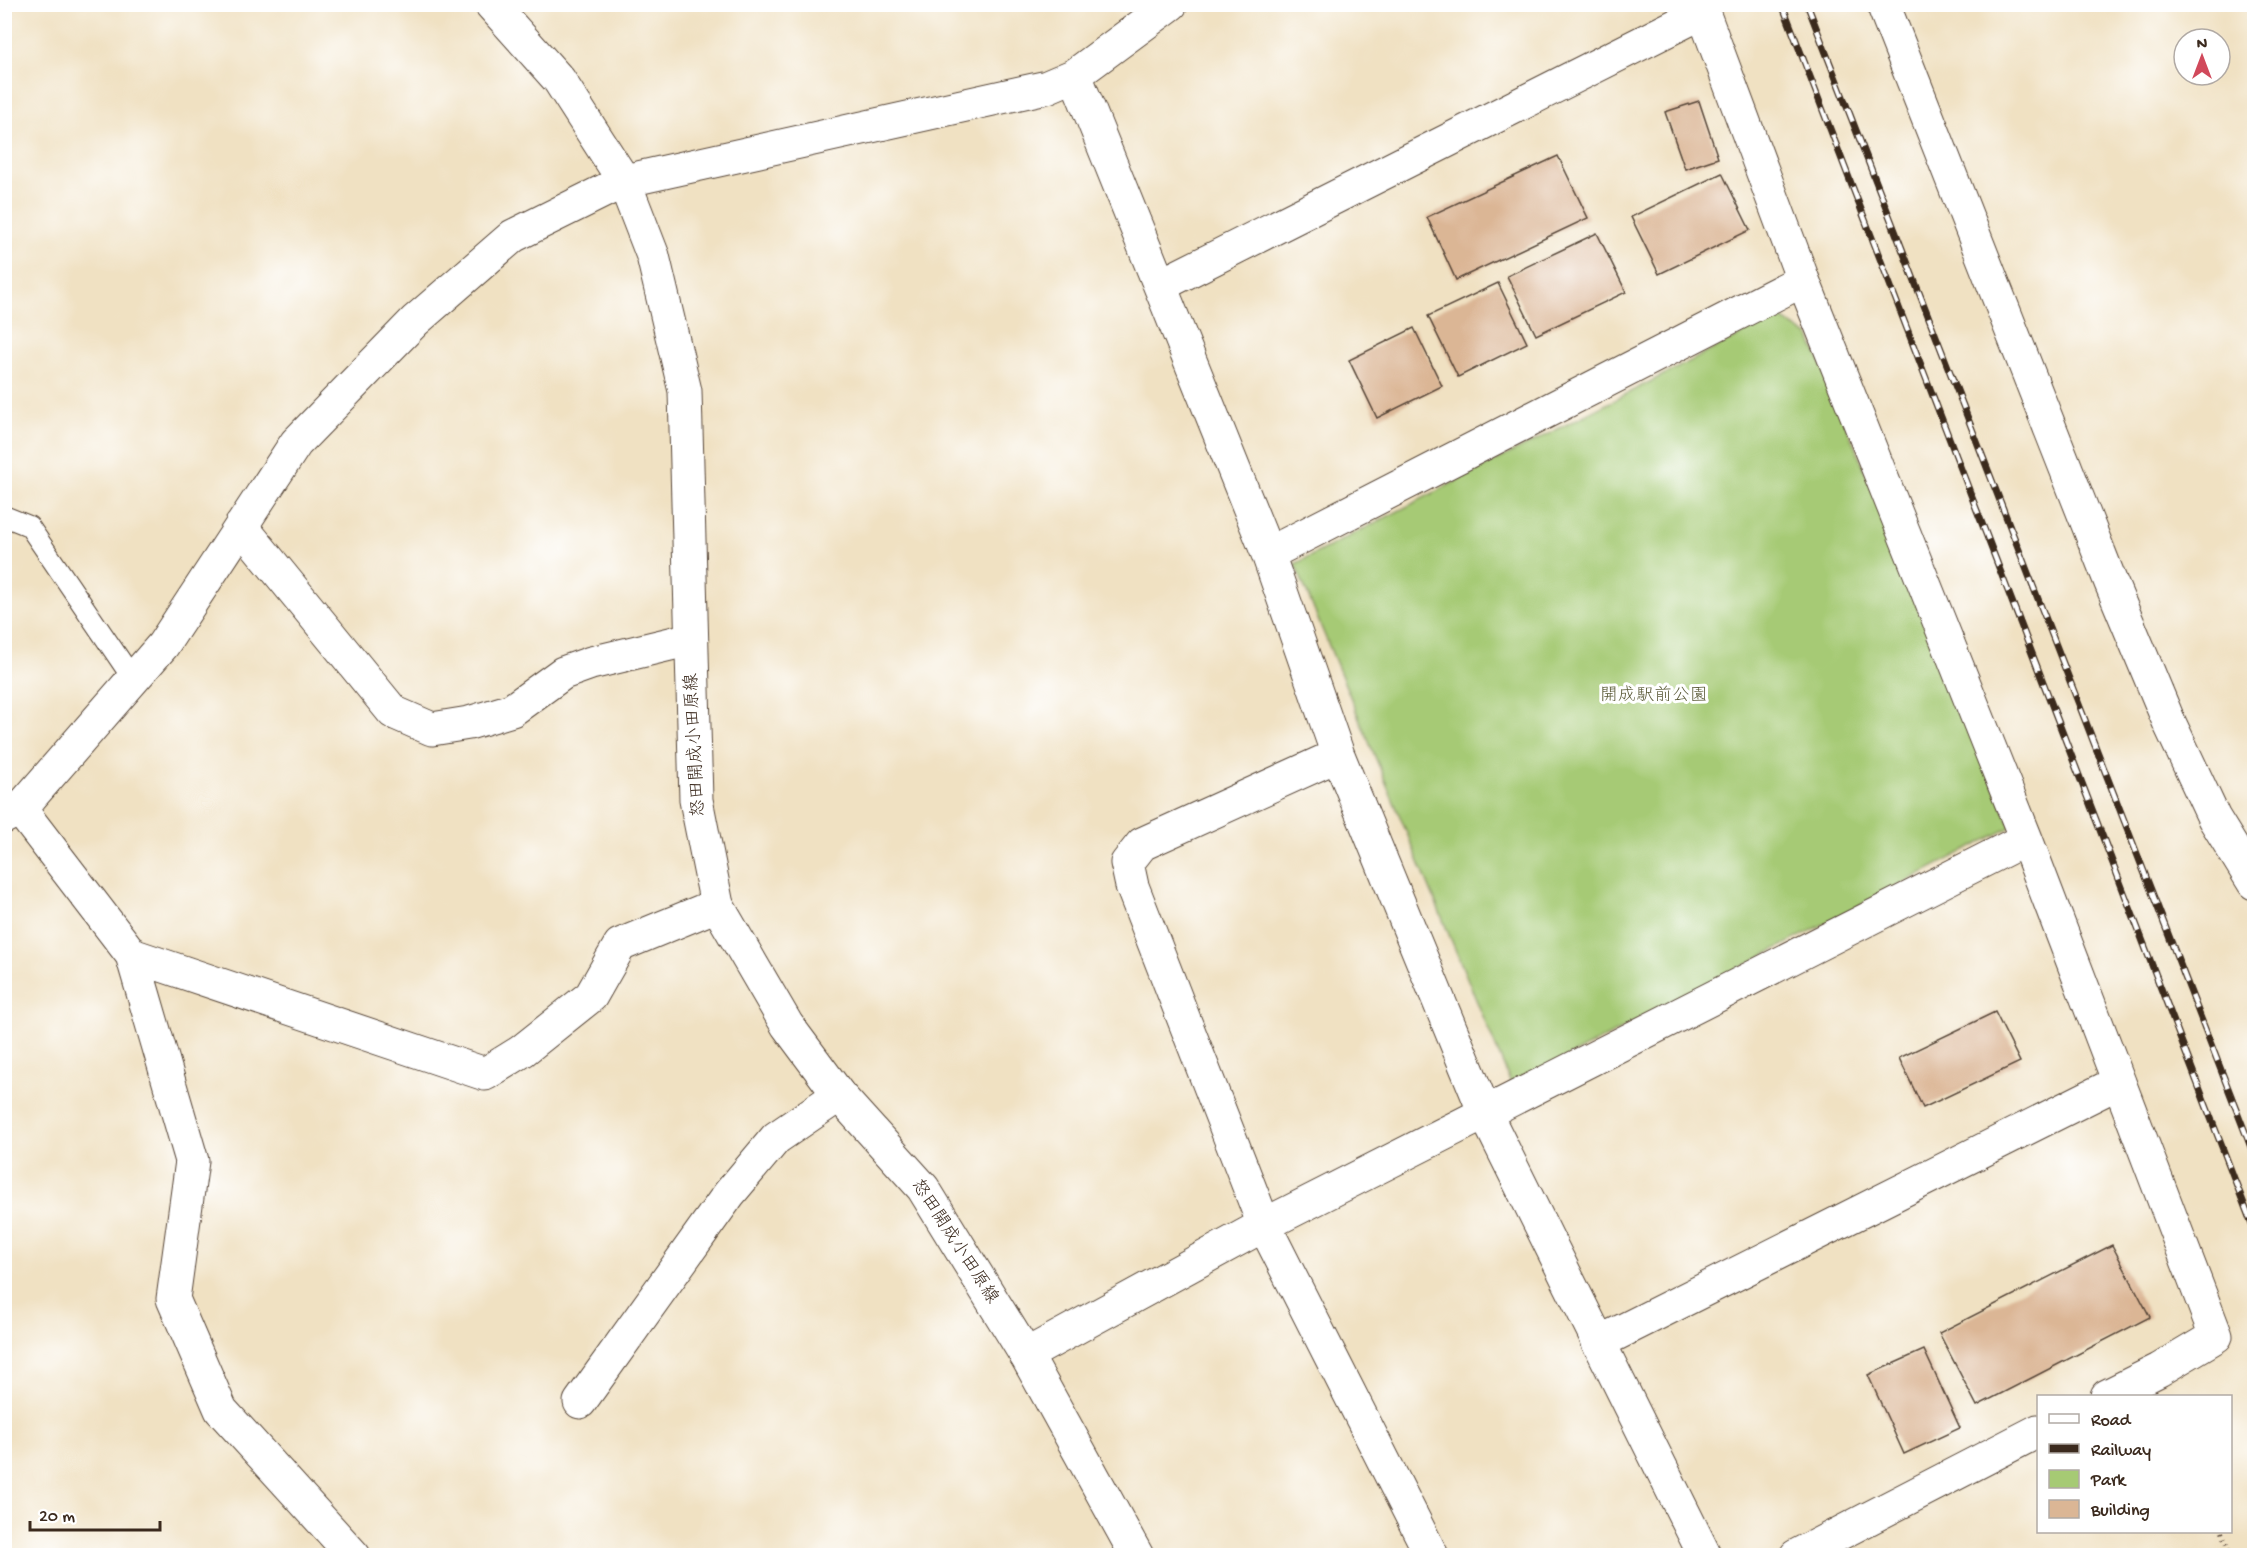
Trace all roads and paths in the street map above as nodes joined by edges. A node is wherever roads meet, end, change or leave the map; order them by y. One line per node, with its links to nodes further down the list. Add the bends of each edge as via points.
1 (491, 4): 6 (street, 怒田開成小田原線, via 559,80)
2 (1171, 4): 5 (street)
3 (1883, 4): 17 (street, via 2165,711 2214,818)
4 (1702, 8): 7 (street); 8 (street)
5 (1075, 75): 6 (street, via 1047,87); 8 (street)
6 (624, 181): 10 (street, via 513,236 415,321 296,443); 12 (street, 怒田開成小田原線, via 653,256 685,391)
7 (1803, 280): 11 (street); 16 (street)
8 (1161, 285): 11 (street)
9 (4, 516): 13 (lane, via 28,526)
10 (241, 526): 12 (street, via 393,712 432,729 512,710 563,673 591,663); 13 (street, via 163,645)
11 (1268, 554): 14 (street)
12 (691, 639): 18 (street, 怒田開成小田原線, via 696,800)
13 (133, 679): 15 (street)
14 (1338, 755): 22 (street); 23 (street, via 1142,844 1127,863 1132,886)
15 (12, 813): 19 (street)
16 (2026, 839): 20 (street); 22 (street)
17 (2254, 883)
18 (717, 905): 19 (street, via 620,945 591,996 522,1051 485,1074); 21 (street, 怒田開成小田原線, via 787,1025)
19 (132, 955): 30 (street, via 192,1161 173,1299 221,1410)
20 (2119, 1082): 24 (street); 26 (street, via 2216,1336)
21 (839, 1095): 25 (street, 怒田開成小田原線, via 923,1188); 27 (street, via 776,1138 729,1194)
22 (1485, 1113): 23 (street); 24 (street)
23 (1264, 1225): 25 (street); 32 (street)
24 (1598, 1343): 33 (street)
25 (1026, 1355): 31 (street, 怒田開成小田原線)
26 (2109, 1395)
27 (580, 1402)
28 (2037, 1432): 34 (street)
29 (2222, 1533): 35 (path)
30 (354, 1556)
31 (1137, 1556)
32 (1432, 1556)
33 (1705, 1556)
34 (1796, 1556)
35 (2231, 1556)

